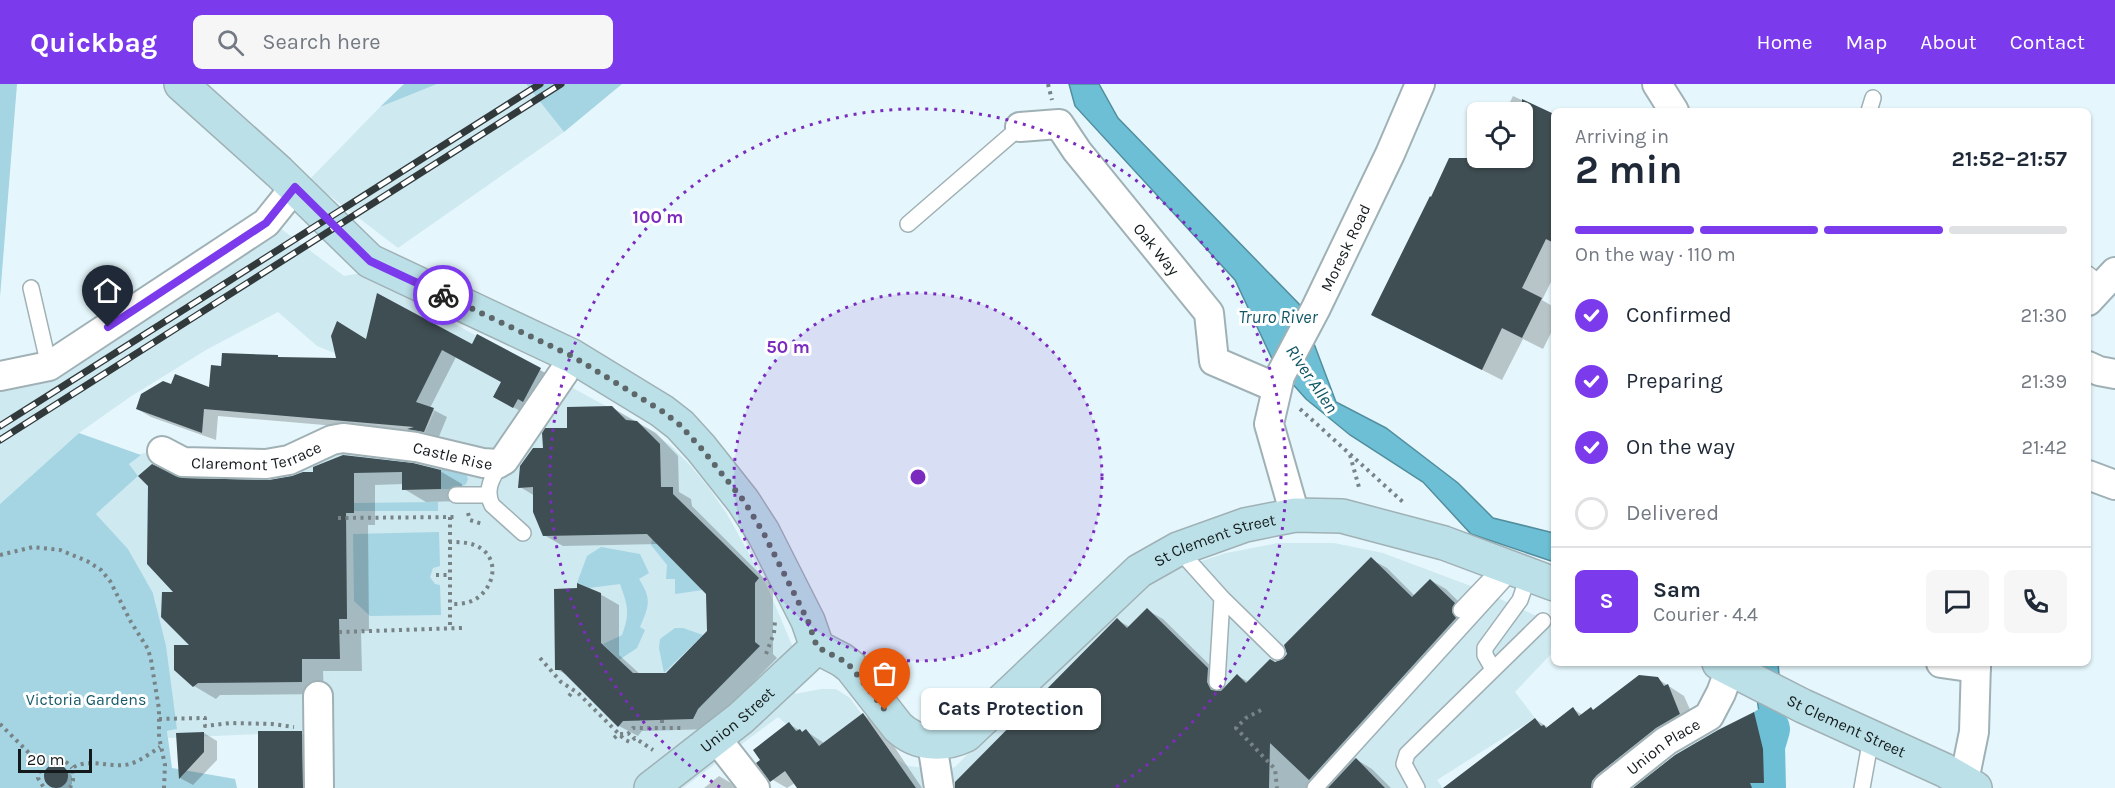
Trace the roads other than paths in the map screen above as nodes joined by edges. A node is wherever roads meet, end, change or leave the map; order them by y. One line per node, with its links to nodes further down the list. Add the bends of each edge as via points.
1 (181, 84): 6 (main road)
2 (1420, 84): 14 (street, Moresk Road, via 1390,154)
3 (1658, 84): 4 (street)
4 (1672, 108)
5 (1020, 127): 7 (lane); 14 (street, Oak Way, via 1059,124 1209,314 1214,361)
6 (287, 179): 9 (main road, via 370,261); 10 (street, via 266,223)
7 (908, 224)
8 (31, 288): 10 (lane)
9 (572, 356): 17 (street, Castle Rise); 29 (main road, via 662,411 701,448 744,501 763,532)
10 (49, 366): 13 (street)
11 (2091, 367): 12 (street)
12 (2115, 374)
13 (0, 376)
14 (1278, 382): 22 (street, Moresk Road, via 1269,424)
15 (349, 438): 16 (street, Claremont Terrace, via 332,440 277,464 183,462); 17 (street, Castle Rise, via 424,448 483,463)
16 (162, 451)
17 (504, 460): 21 (lane, via 490,481)
18 (2091, 476): 19 (street)
19 (2115, 485)
20 (456, 495): 21 (lane)
21 (489, 495): 23 (lane, via 492,505)
22 (1294, 515): 24 (main road, St Clement Street, via 1245,525); 25 (main road, St Clement Street, via 1342,516 1368,522 1444,543)
23 (523, 533)
24 (1178, 549): 26 (lane); 38 (main road, St Clement Street, via 1139,571 974,729 957,739)
25 (1525, 573): 27 (lane); 33 (lane, via 1520,600 1485,648); 44 (lane)
26 (1222, 598): 30 (lane); 34 (lane)
27 (1461, 610)
28 (1543, 621): 33 (lane)
29 (817, 647): 36 (main road, Union Street); 38 (main road, via 851,667 906,734)
30 (1277, 652)
31 (1724, 666): 37 (main road, St Clement Street); 46 (street, Union Place, via 1721,693 1709,716 1666,741)
32 (1976, 666): 39 (street)
33 (1493, 669): 45 (lane, via 1407,754 1404,764)
34 (1218, 682)
35 (318, 696): 40 (street)
36 (716, 738): 41 (main road, Union Street); 42 (street)
37 (1871, 738): 39 (main road, St Clement Street); 47 (lane)
38 (932, 742): 43 (street)
39 (1969, 784)
40 (319, 788)
41 (651, 788)
42 (755, 788)
43 (939, 788)
44 (1315, 788)
45 (1417, 788)
46 (1607, 788)
47 (1862, 788)

